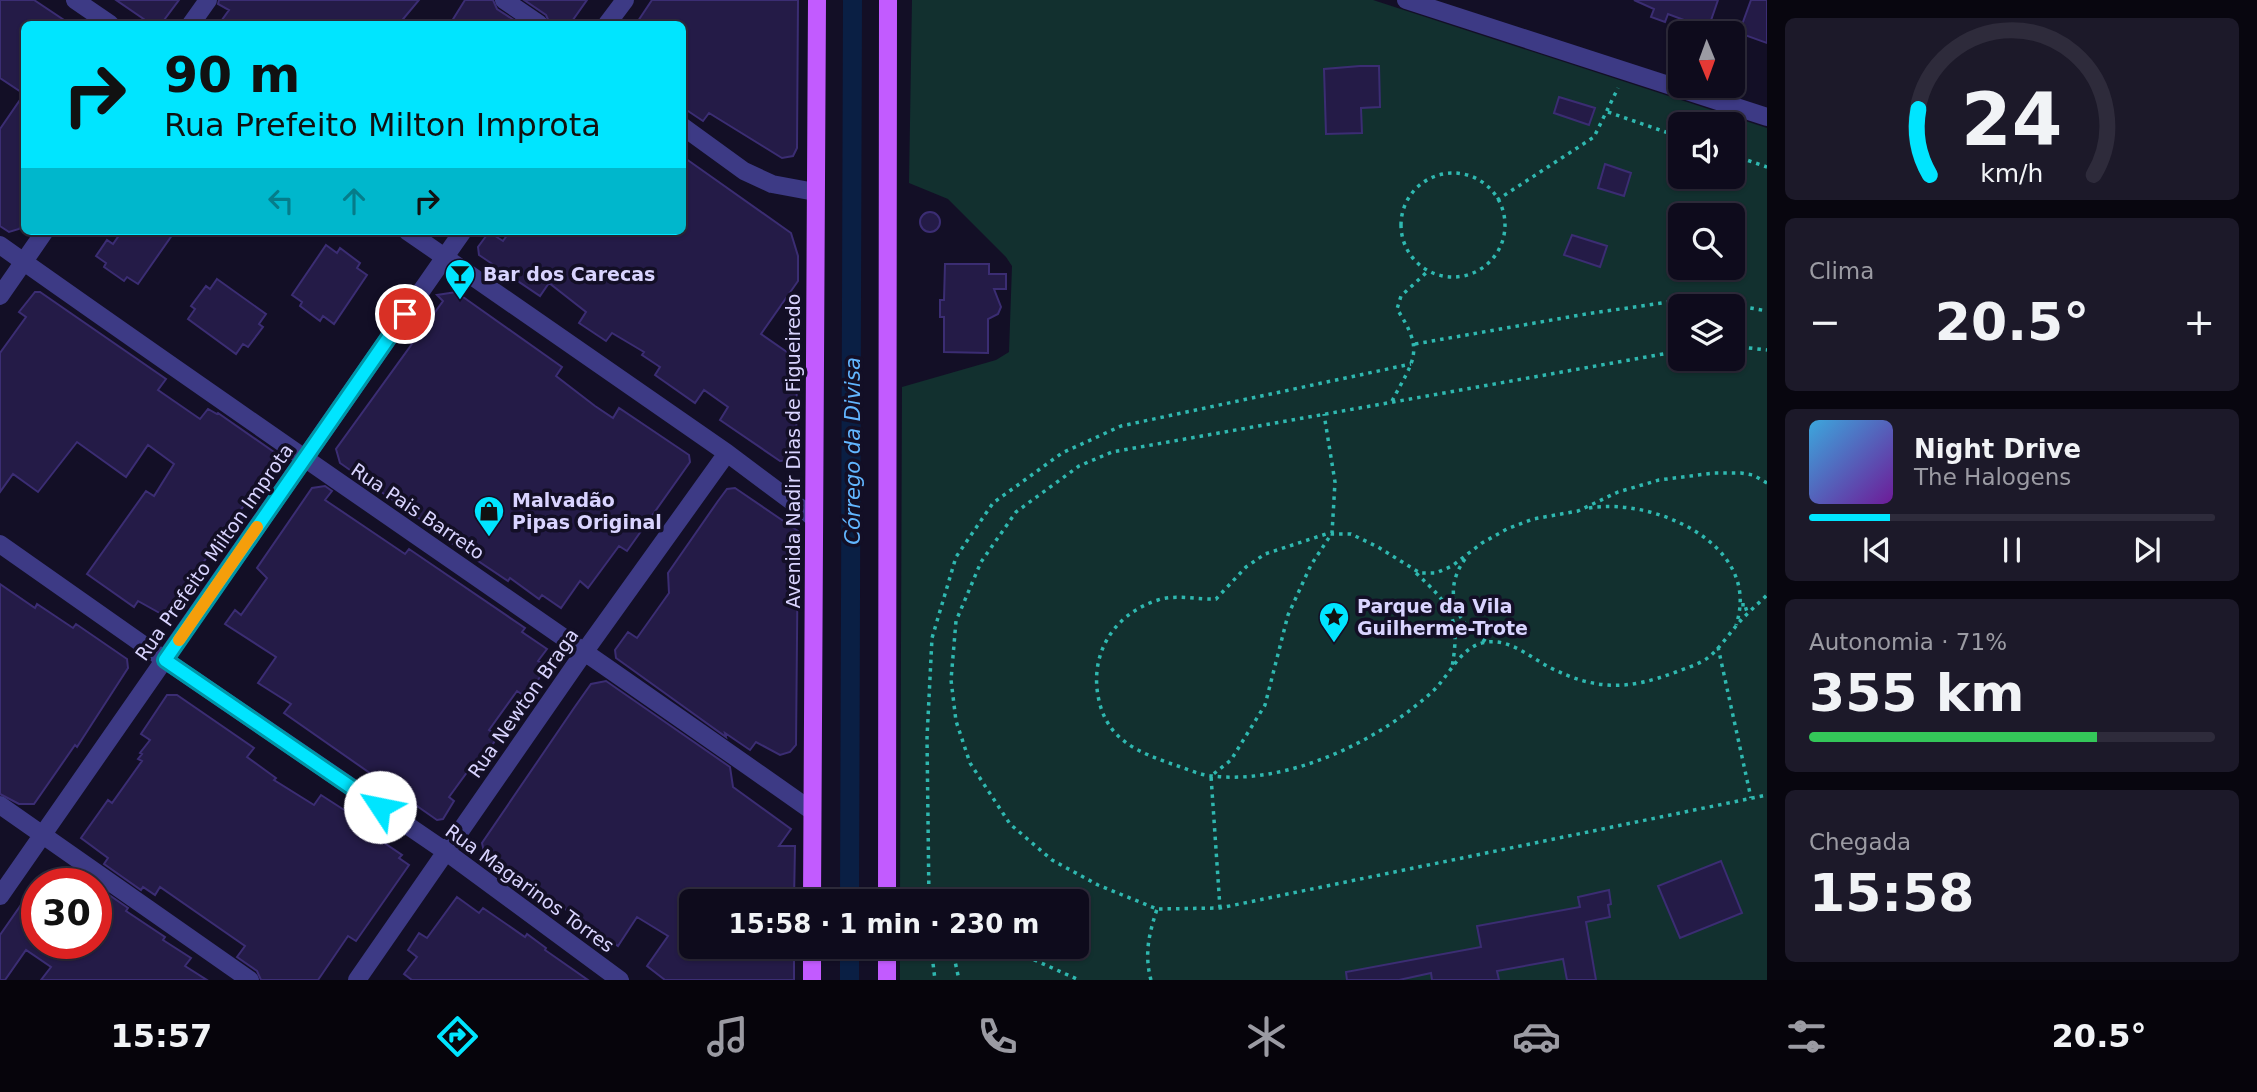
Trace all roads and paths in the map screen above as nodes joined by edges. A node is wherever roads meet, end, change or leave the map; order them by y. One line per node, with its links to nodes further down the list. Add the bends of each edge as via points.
1 (75, 0): 8 (street)
2 (208, 0): 9 (street)
3 (504, 0): 10 (street)
4 (625, 0): 11 (street)
5 (817, 0): 19 (main road, Avenida Nadir Dias de Figueiredo)
6 (888, 0): 63 (main road)
7 (1406, 0): 14 (street)
8 (106, 21)
9 (193, 21)
10 (535, 21)
11 (609, 21)
12 (1622, 81): 13 (path)
13 (1608, 112): 16 (path); 20 (path, via 1594,137)
14 (1767, 117)
15 (686, 129): 19 (street, via 744,171 772,184)
16 (1668, 133)
17 (1745, 159): 18 (path)
18 (1767, 167)
19 (815, 192): 41 (main road, Avenida Nadir Dias de Figueiredo)
20 (1497, 200): 27 (path, via 1505,225 1493,258 1463,276); 27 (path, via 1482,182 1466,175 1450,173 1419,185 1408,198 1401,229 1404,245)
21 (42, 235): 26 (street)
22 (413, 235): 25 (street)
23 (460, 235): 25 (street, Rua Prefeito Milton Improta)
24 (0, 244): 26 (street, Rua Pais Barreto)
25 (445, 257): 37 (street); 38 (street, Rua Prefeito Milton Improta)
26 (24, 261): 28 (street); 38 (street, Rua Pais Barreto)
27 (1428, 271): 30 (path, via 1401,296 1397,309)
28 (0, 296)
29 (1767, 311): 30 (path, via 1696,298)
30 (1415, 344): 34 (path)
31 (1745, 347): 32 (path)
32 (1767, 350)
33 (1668, 353): 35 (path)
34 (1411, 365): 35 (path); 64 (path, via 1121,426 1062,453 993,503 956,557 932,638 927,738)
35 (1391, 402): 36 (path)
36 (1324, 414): 42 (path, via 1335,482); 67 (path, via 1112,452 1079,466 1016,512 981,562 956,621 951,680 956,721 970,763 1010,824 1052,860)
37 (727, 453): 41 (street); 52 (street, Rua Newton Braga)
38 (304, 459): 52 (street, Rua Pais Barreto); 53 (street, Rua Prefeito Milton Improta)
39 (1767, 483): 40 (path, via 1741,472 1672,478 1618,492)
40 (1578, 511): 44 (path, via 1533,519 1498,533); 46 (path, via 1621,506 1678,522 1728,559)
41 (814, 518): 59 (main road, Avenida Nadir Dias de Figueiredo)
42 (1332, 533): 45 (path, via 1366,541); 55 (path, via 1311,565 1289,615 1265,705 1231,760); 55 (path, via 1265,554 1216,599 1160,599 1141,608 1108,636 1101,649 1097,688 1113,731 1152,757)
43 (0, 544): 53 (street, Rua Magarinos Torres)
44 (1472, 551): 45 (path, via 1436,573); 50 (path, via 1456,574 1454,596 1463,623)
45 (1412, 569): 54 (path, via 1450,610)
46 (1740, 585): 48 (path, via 1744,610); 49 (path)
47 (1767, 595): 48 (path)
48 (1758, 605): 49 (path)
49 (1735, 627): 51 (path)
50 (1487, 642): 51 (path, via 1522,650 1577,679 1615,687 1672,673 1704,660); 54 (path, via 1468,650)
51 (1718, 648): 57 (path)
52 (585, 651): 59 (street, Rua Pais Barreto); 61 (street, Rua Newton Braga)
53 (165, 660): 60 (street, Rua Prefeito Milton Improta); 61 (street, Rua Magarinos Torres)
54 (1452, 669): 55 (path, via 1435,690 1404,714 1342,751 1280,771)
55 (1211, 776): 66 (path)
56 (1767, 795): 57 (path)
57 (1751, 798): 66 (path)
58 (0, 805): 60 (street)
59 (813, 811): 62 (main road, Avenida Nadir Dias de Figueiredo)
60 (43, 835): 65 (street, Rua Prefeito Milton Improta); 73 (street)
61 (445, 851): 74 (street, Rua Newton Braga); 75 (street, Rua Magarinos Torres)
62 (812, 889)
63 (887, 889)
64 (929, 889)
65 (0, 896)
66 (1220, 908): 67 (path)
67 (1157, 909): 81 (path, via 1148,938 1146,963)
68 (812, 959): 76 (main road)
69 (887, 959): 77 (main road)
70 (932, 959): 78 (path)
71 (955, 959): 79 (path)
72 (1032, 959): 80 (path)
73 (250, 980)
74 (357, 980)
75 (620, 980)
76 (812, 980)
77 (887, 980)
78 (935, 980)
79 (959, 980)
80 (1079, 980)
81 (1151, 980)

